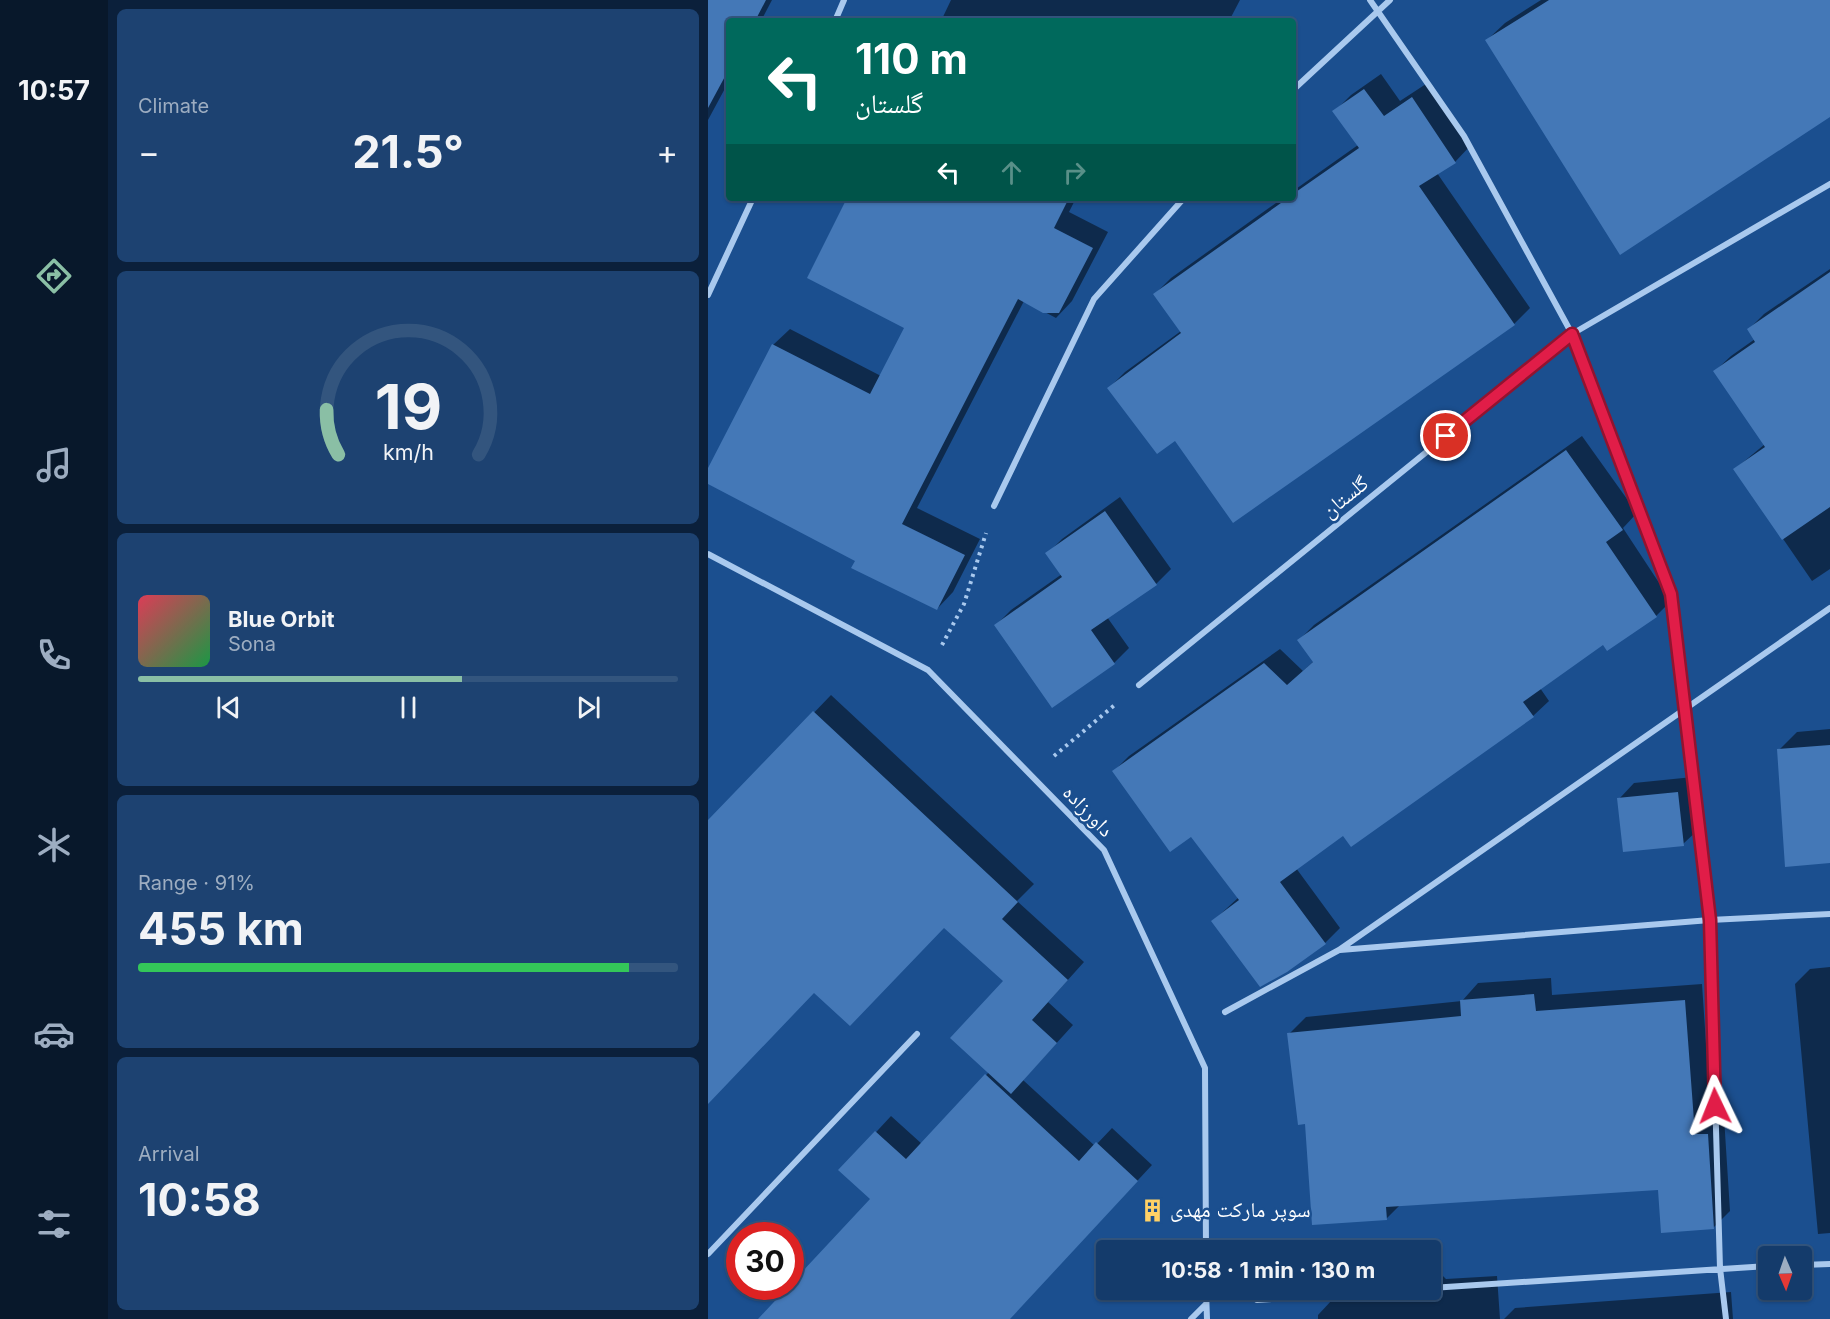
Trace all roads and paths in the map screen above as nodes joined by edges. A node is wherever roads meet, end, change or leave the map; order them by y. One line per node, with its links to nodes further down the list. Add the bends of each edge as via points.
1 (844, 0): 5 (street)
2 (1370, 0): 4 (street)
3 (1390, 0): 4 (street)
4 (1376, 11): 6 (street); 11 (street, via 1464,136)
5 (836, 18)
6 (1296, 87)
7 (1830, 184): 11 (street, گلستان)
8 (752, 201): 10 (street)
9 (1181, 201): 12 (street, via 1094,299)
10 (708, 295)
11 (1572, 334): 16 (street, گلستان); 17 (street, via 1671,594)
12 (994, 506): 15 (path, via 964,604)
13 (708, 554): 15 (street, داورزاده)
14 (1830, 608): 17 (street)
15 (928, 670): 18 (street, داورزاده)
16 (1139, 685): 18 (path)
17 (1685, 711): 20 (street); 21 (street)
18 (1031, 775): 24 (street, داورزاده, via 1104,850 1205,1068)
19 (1830, 914): 20 (street)
20 (1710, 920): 21 (street); 29 (street)
21 (1339, 950): 22 (street)
22 (1225, 1012)
23 (916, 1034): 25 (street)
24 (1206, 1240)
25 (708, 1254)
26 (1830, 1264): 27 (street)
27 (1812, 1265)
28 (1758, 1266): 29 (street)
29 (1720, 1268): 30 (street); 35 (street)
30 (1441, 1287)
31 (1206, 1300): 32 (street)
32 (1206, 1304): 33 (street); 34 (street)
33 (1191, 1319)
34 (1207, 1319)
35 (1726, 1319)

